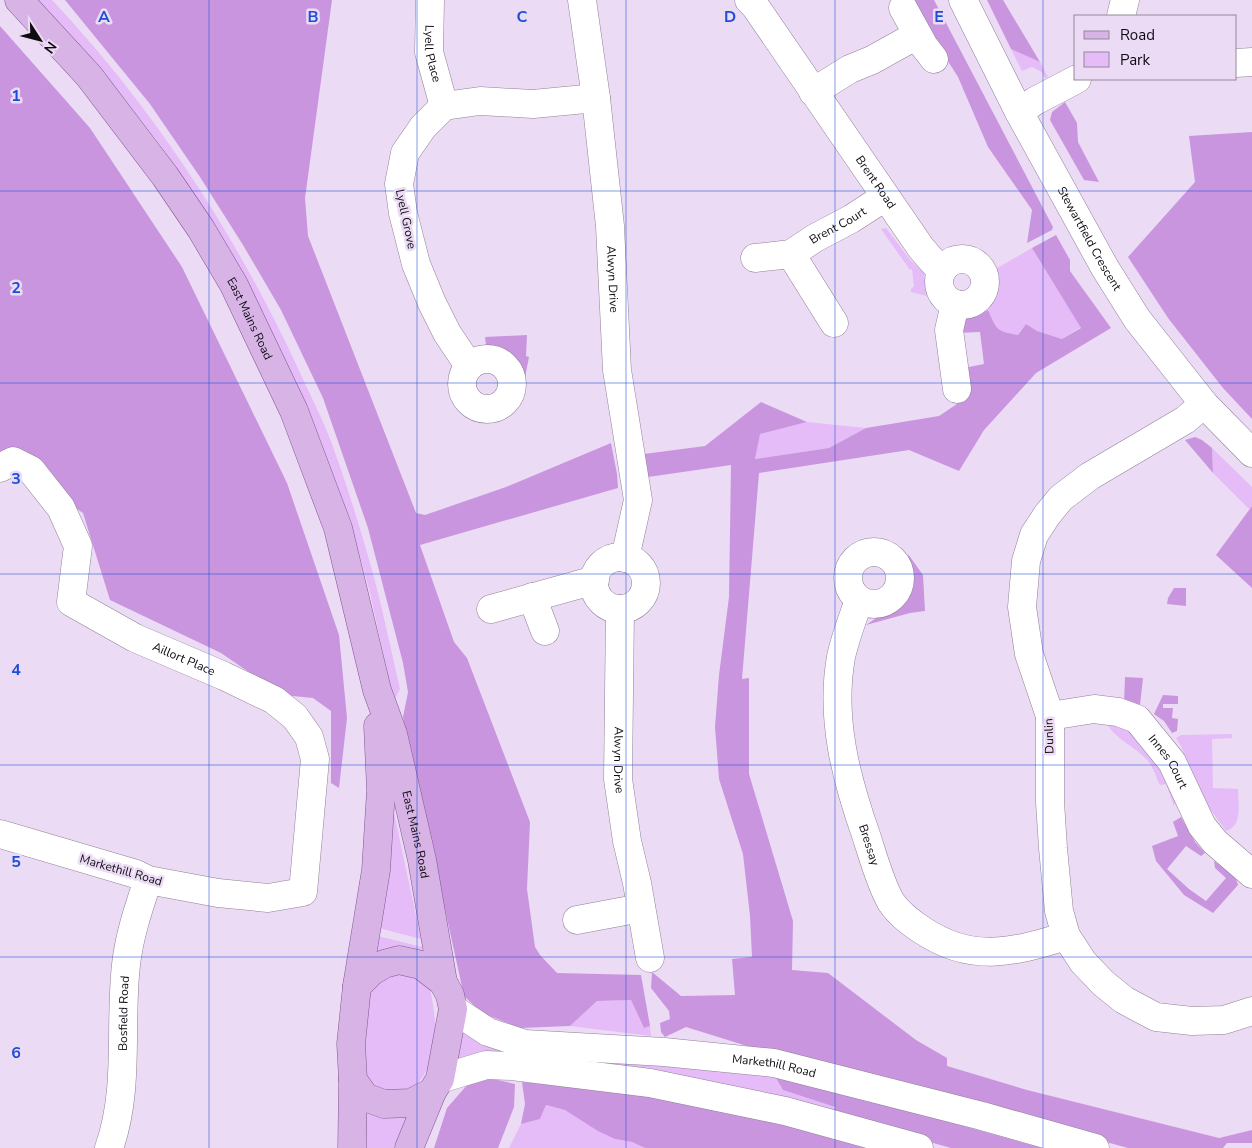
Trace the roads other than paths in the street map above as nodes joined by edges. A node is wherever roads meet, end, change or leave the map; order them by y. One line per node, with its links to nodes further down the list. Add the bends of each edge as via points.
1 (19, 0): 36 (main road, East Mains Road, via 89,76 165,176 202,229 234,285 294,411 338,528)
2 (430, 0): 16 (street, Lyell Place, via 429,52)
3 (582, 0): 15 (street, Alwyn Drive)
4 (749, 0): 14 (street, Brent Road)
5 (962, 0): 17 (street, Stewartfield Crescent)
6 (1125, 0): 8 (street)
7 (903, 8): 9 (street)
8 (1121, 15)
9 (917, 34): 10 (street); 14 (street)
10 (934, 59)
11 (1252, 62): 12 (street)
12 (1237, 63)
13 (1075, 80): 17 (street)
14 (813, 92): 18 (street, Brent Road)
15 (596, 98): 16 (street, via 533,104 480,101); 29 (street, Alwyn Drive, via 610,226 617,370 638,500)
16 (444, 106): 24 (street, Lyell Grove, via 423,127 405,153 399,184 402,213 420,272 447,333)
17 (1019, 112): 26 (street, Stewartfield Crescent, via 1105,268 1137,319)
18 (885, 197): 19 (street, Brent Court); 21 (street, Brent Road, via 921,248)
19 (791, 254): 20 (street, Brent Court); 23 (street)
20 (754, 258)
21 (943, 269): 22 (street, via 940,291); 22 (street, via 958,259 969,259 984,274 984,287 979,298 968,304)
22 (955, 304): 25 (street, via 949,330)
23 (834, 323)
24 (469, 366)
25 (957, 389)
26 (1204, 404): 27 (street, Stewartfield Crescent); 37 (street, Dunlin, via 1185,420 1090,476 1061,498 1034,536 1026,561 1022,607 1029,654)
27 (1252, 452)
28 (0, 468): 41 (street, Aillort Place, via 13,461 31,470 61,508 78,546 71,602 135,638 274,700 295,716 309,737 315,759)
29 (625, 558): 30 (street, via 605,562); 34 (street, via 637,563 644,574 646,586 642,598 632,606)
30 (595, 580): 31 (street); 34 (street, via 601,600)
31 (532, 597): 33 (street); 35 (street)
32 (859, 600): 44 (street, Bressay, via 841,656 838,720 853,799 890,900 908,920 939,941 966,950 996,952)
33 (491, 609)
34 (620, 609): 42 (street, Alwyn Drive, via 618,779)
35 (545, 631)
36 (377, 690): 46 (main road, East Mains Road, via 393,734 419,850); 47 (main road, East Mains Road, via 381,790 377,861)
37 (1050, 716): 39 (street, Innes Court, via 1094,709 1118,712 1137,719 1172,762 1202,826 1215,842); 44 (street, Dunlin, via 1053,848 1059,911)
38 (0, 834): 40 (street, Markethill Road)
39 (1252, 874)
40 (148, 880): 41 (street, Markethill Road, via 268,898); 52 (street, Bosfield Road, via 126,964 123,1064)
41 (303, 892)
42 (641, 908): 43 (street); 45 (street, Alwyn Drive)
43 (577, 920)
44 (1066, 936): 49 (street, Dunlin, via 1083,962 1103,983 1124,1000 1156,1018 1224,1020)
45 (650, 958)
46 (443, 982): 47 (main road, via 421,965 399,960 371,972); 48 (main road)
47 (357, 986): 50 (main road, via 351,1044)
48 (454, 1009): 51 (main road); 56 (street, Markethill Road, via 488,1032 525,1044 657,1051 774,1063)
49 (1252, 1011)
50 (353, 1080): 51 (main road, via 365,1097 384,1104 411,1103); 53 (main road)
51 (436, 1085): 54 (main road); 55 (street, via 486,1065 520,1066 650,1083 785,1111)
52 (110, 1148)
53 (352, 1148)
54 (409, 1148)
55 (919, 1148)
56 (1095, 1148)

